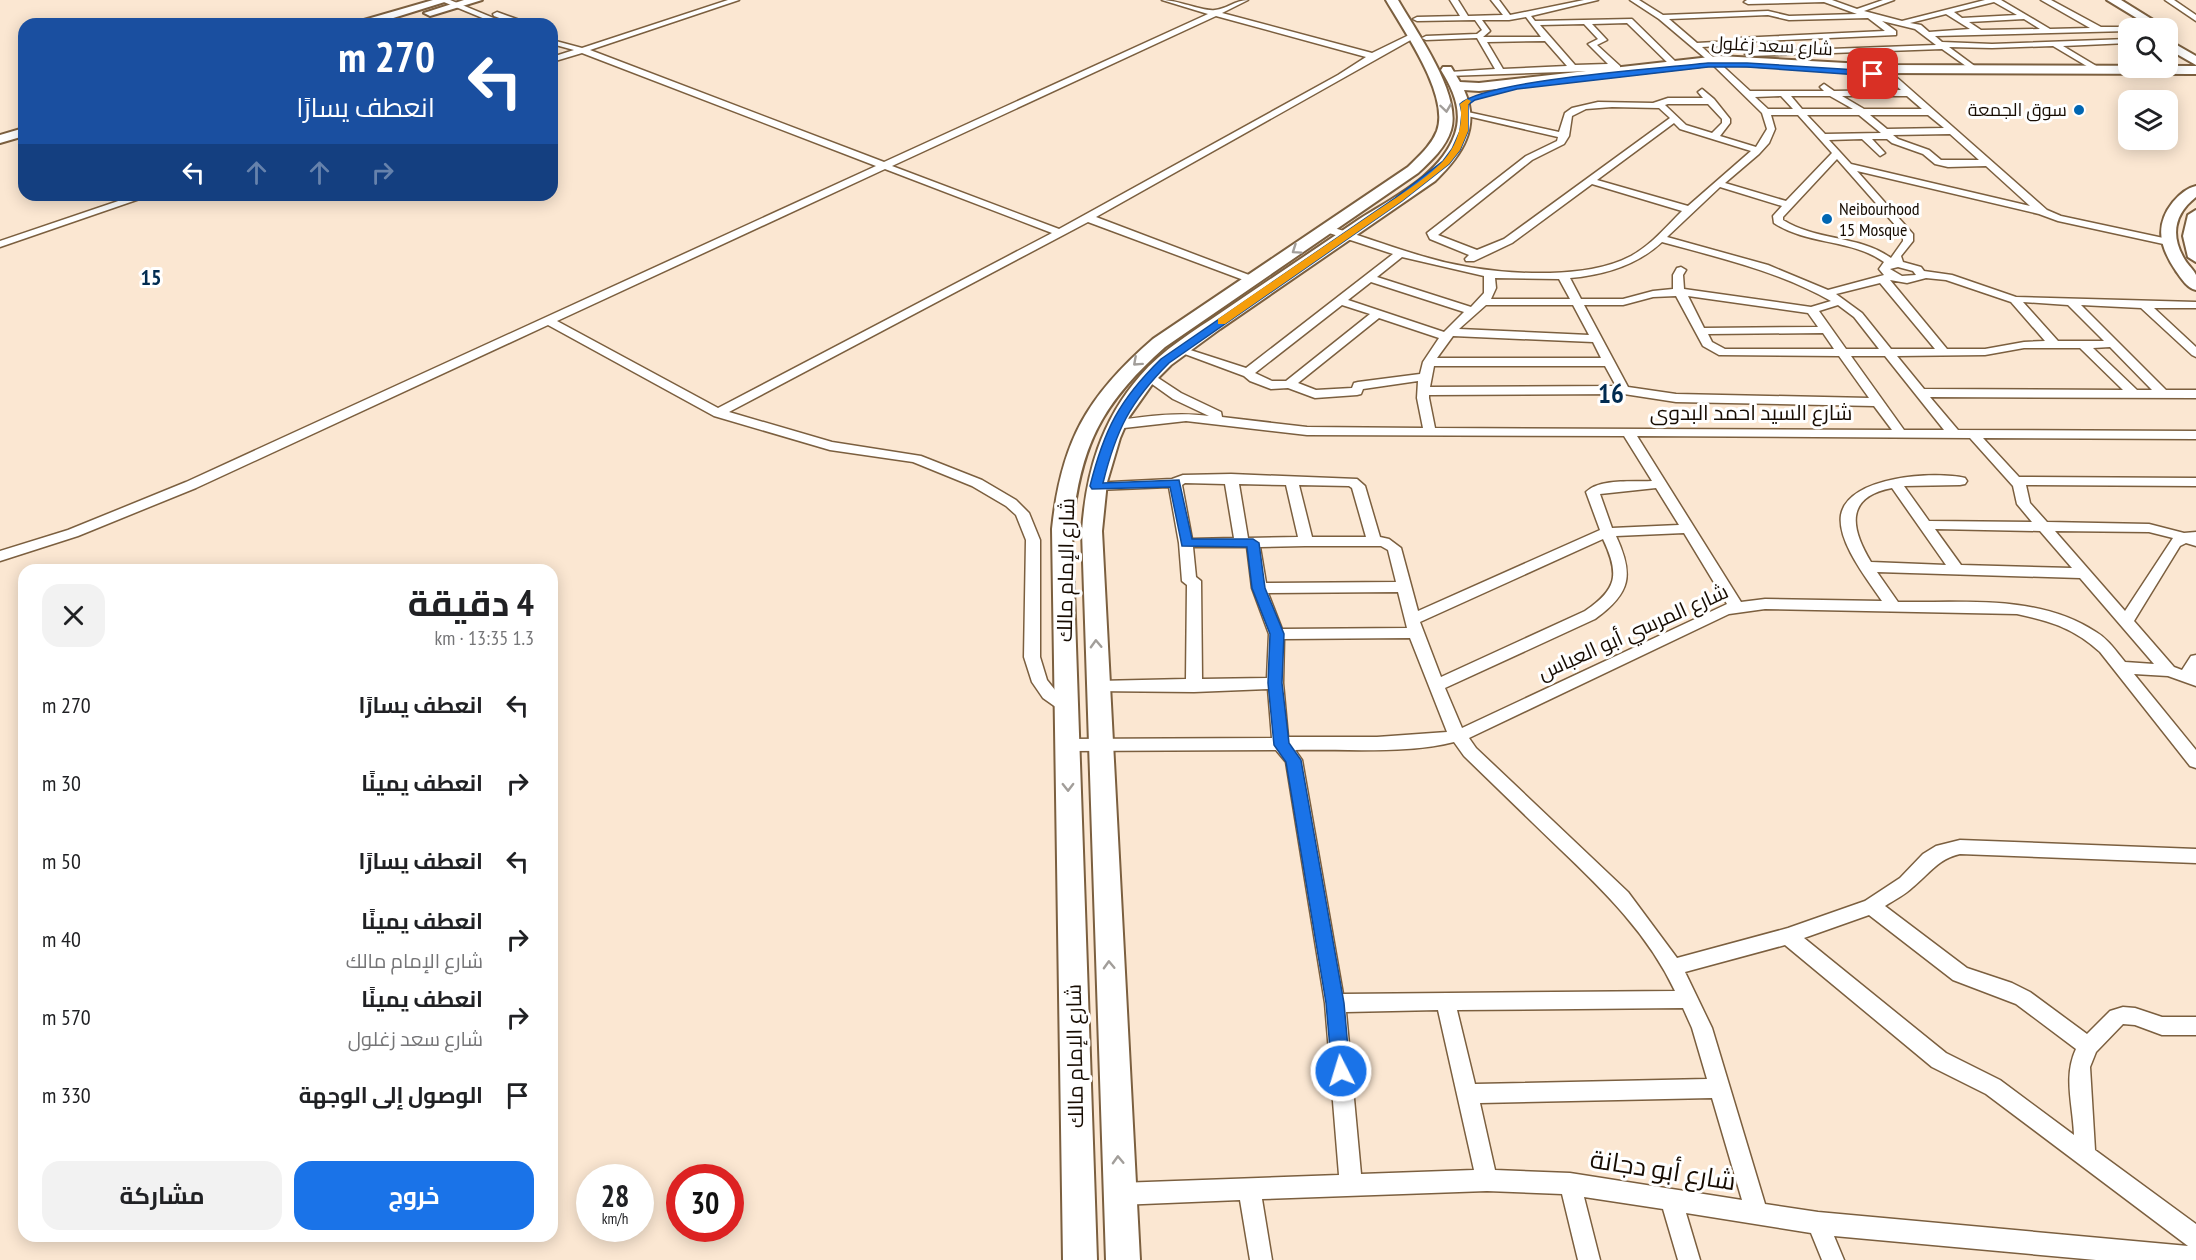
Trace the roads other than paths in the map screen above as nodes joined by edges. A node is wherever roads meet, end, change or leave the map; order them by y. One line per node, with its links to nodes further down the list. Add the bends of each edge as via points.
1 (444, 0): 15 (street); 31 (street)
2 (735, 0): 70 (street)
3 (1166, 0): 22 (street)
4 (1244, 0): 22 (street)
5 (1454, 0): 39 (street)
6 (1495, 0): 36 (street)
7 (1634, 0): 28 (street)
8 (1825, 0): 14 (street); 20 (street)
9 (1861, 0): 19 (street)
10 (1890, 0): 19 (street)
11 (1989, 0): 21 (street); 30 (street, via 2005,4)
12 (2045, 0): 48 (street)
13 (2169, 0): 27 (street)
14 (1747, 1): 23 (street)
15 (466, 2): 32 (street); 33 (street); 34 (street)
16 (1595, 2): 17 (street)
17 (1565, 3): 25 (street)
18 (2112, 3): 37 (street); 38 (street)
19 (1877, 5): 20 (street)
20 (1858, 11): 26 (street)
21 (1948, 12): 41 (street); 44 (street)
22 (1215, 13): 74 (street); 118 (street)
23 (1765, 13): 28 (street); 29 (street, via 1790,18); 46 (street)
24 (1606, 14): 43 (street)
25 (1527, 16): 36 (street); 45 (street)
26 (1870, 16): 29 (street); 44 (street); 55 (street, via 1893,33)
27 (2194, 16)
28 (1662, 17): 67 (street)
29 (1831, 17): 55 (street)
30 (2026, 17): 41 (street); 50 (street)
31 (382, 18)
32 (414, 18)
33 (494, 18)
34 (507, 18)
35 (1410, 18): 39 (street); 58 (street); 74 (street); 94 (street); 130 (street, شارع الإمام مالك, one-way to 130, via 1445,99 1448,118 1443,136 1413,170)
36 (1509, 18): 40 (street)
37 (2131, 18)
38 (2141, 18)
39 (1466, 19): 40 (street)
40 (1478, 19): 58 (street, via 1486,30)
41 (1961, 20): 51 (street)
42 (1585, 21): 43 (street); 45 (street); 82 (street, via 1603,40 1592,44)
43 (1612, 21): 78 (street, via 1631,22)
44 (1905, 22): 53 (street)
45 (1534, 23): 60 (street)
46 (1785, 25)
47 (2118, 29): 48 (street)
48 (2099, 30): 50 (street)
49 (1793, 31): 56 (street)
50 (2048, 31): 52 (street)
51 (1977, 32): 52 (street); 53 (street)
52 (2028, 32): 65 (street)
53 (1927, 34): 66 (street)
54 (1835, 36): 55 (street); 56 (street); 68 (street)
55 (1856, 36)
56 (1801, 37): 59 (street); 71 (street)
57 (558, 38): 70 (street)
58 (1480, 38): 60 (street); 86 (street)
59 (1767, 38): 62 (street); 72 (street)
60 (1548, 39): 81 (street)
61 (2118, 41): 65 (street)
62 (1735, 43): 67 (street); 73 (street)
63 (2178, 43): 76 (street)
64 (558, 44): 70 (street)
65 (2052, 44): 66 (street); 84 (street)
66 (1942, 46): 68 (street); 83 (street)
67 (1698, 48): 73 (street); 77 (street)
68 (1858, 50): 71 (street)
69 (2178, 50): 76 (street)
70 (582, 51): 75 (street); 118 (street)
71 (1822, 52): 72 (street); 80 (street)
72 (1787, 53): 73 (street)
73 (1750, 55): 77 (street, شارع سعد زغلول); 80 (street, شارع سعد زغلول)
74 (1373, 56): 128 (street)
75 (558, 58)
76 (2195, 59): 79 (street, شارع سعد زغلول)
77 (1715, 63): 78 (street, شارع سعد زغلول); 87 (street, شارع سعد زغلول); 94 (street, شارع سعد زغلول, via 1517,87 1479,96); 95 (street)
78 (1674, 64): 82 (street, شارع سعد زغلول)
79 (2178, 66)
80 (1841, 67): 87 (street, شارع سعد زغلول)
81 (1573, 68): 82 (street); 86 (street)
82 (1617, 68): 94 (street, شارع سعد زغلول, via 1479,87)
83 (1972, 69): 84 (street, شارع سعد زغلول); 87 (street, شارع سعد زغلول)
84 (2095, 69): 85 (street, شارع سعد زغلول)
85 (2118, 70)
86 (1500, 71): 94 (street)
87 (1885, 72): 88 (street, شارع سعد زغلول); 93 (street)
88 (2118, 72)
89 (2178, 73): 90 (street, شارع سعد زغلول)
90 (2196, 75)
91 (1827, 90): 93 (street); 96 (street); 101 (street)
92 (1702, 92): 97 (street)
93 (1909, 93): 102 (street)
94 (1459, 94): 109 (street); 130 (street, شارع الإمام مالك, via 1461,141 1446,163 1430,177)
95 (1748, 94): 96 (street); 99 (street)
96 (1784, 94): 100 (street)
97 (1711, 101): 98 (street); 112 (street, via 1726,121)
98 (1653, 105): 103 (street, via 1667,109); 109 (street, via 1577,108 1568,115)
99 (1766, 112): 100 (street); 114 (street, via 1771,129)
100 (1801, 112): 101 (street); 111 (street)
101 (1862, 112): 102 (street); 108 (street)
102 (1931, 112): 106 (street)
103 (1674, 119): 112 (street, via 1683,127); 120 (street)
104 (18, 123): 105 (street)
105 (0, 128)
106 (1953, 131): 108 (street); 117 (street)
107 (18, 134): 113 (street)
108 (1887, 134): 110 (street); 117 (street, via 1901,144 1926,152 1941,164)
109 (1564, 136): 135 (street, via 1557,145 1529,158 1432,233)
110 (1864, 136): 111 (street); 116 (street)
111 (1822, 137): 115 (street)
112 (1713, 138): 114 (street)
113 (0, 139)
114 (1757, 150): 121 (street)
115 (1837, 153): 119 (street); 124 (street)
116 (1880, 153)
117 (1990, 163): 126 (street)
118 (880, 166): 129 (street); 160 (street)
119 (1848, 166): 126 (street); 137 (street, via 1908,234)
120 (1588, 180): 125 (street); 135 (street, via 1508,241)
121 (1719, 184): 124 (street); 125 (street)
122 (2196, 190): 132 (street, via 2172,212 2166,226)
123 (129, 201): 133 (street)
124 (1789, 205): 137 (street, via 1777,218 1783,225 1874,253)
125 (1689, 210): 131 (street)
126 (2043, 212): 132 (street)
127 (2196, 215): 136 (street, via 2190,229)
128 (1088, 218): 129 (street); 145 (street)
129 (1060, 233): 186 (street)
130 (1337, 233): 134 (street); 145 (street, شارع الإمام مالك, one-way to 145); 168 (street, شارع الإمام مالك)
131 (1659, 238): 142 (street, via 1624,262); 148 (street, via 1794,278)
132 (2168, 242): 146 (street, via 2174,257)
133 (0, 244)
134 (1400, 254): 139 (street); 143 (street)
135 (1477, 254): 139 (street, via 1467,265)
136 (2196, 256)
137 (1896, 264): 140 (street, via 1913,267); 144 (street, via 1884,267)
138 (1681, 270): 147 (street, via 1676,280)
139 (1468, 272): 141 (street)
140 (1922, 274): 144 (street, via 1913,280); 149 (street, via 1948,277)
141 (1490, 275): 142 (street); 152 (street, via 1491,285)
142 (1563, 276): 153 (street)
143 (1369, 278): 150 (street); 158 (street)
144 (1888, 278): 148 (street); 169 (street)
145 (1252, 280): 232 (street, شارع الإمام مالك, one-way to 232, via 1137,361 1106,395 1087,425 1071,468 1064,508)
146 (2196, 285)
147 (1681, 292): 153 (street, via 1623,302); 157 (street); 162 (street)
148 (1829, 293): 151 (street)
149 (2015, 300): 154 (street); 165 (street)
150 (1341, 301): 159 (street); 175 (street)
151 (1841, 301): 157 (street); 171 (street, via 1858,315)
152 (1484, 302): 153 (street); 158 (street)
153 (1577, 302): 164 (street)
154 (2072, 302): 155 (street); 167 (street)
155 (2144, 305): 156 (street); 172 (street)
156 (2196, 305)
157 (1812, 310): 161 (street)
158 (1473, 311): 163 (street)
159 (1378, 313): 163 (street); 178 (street)
160 (547, 320): 186 (street); 213 (street, via 191,485 26,550)
161 (1826, 330): 162 (street); 170 (street)
162 (1700, 331): 170 (street, via 1710,348 1723,353)
163 (1448, 334): 164 (street); 173 (street)
164 (1597, 339): 174 (street)
165 (2054, 344): 166 (street); 169 (street, via 1985,352)
166 (2083, 344): 167 (street); 182 (street)
167 (2113, 344): 183 (street)
168 (1180, 350): 175 (street); 176 (street, شارع الإمام مالك)
169 (1943, 351): 171 (street)
170 (1842, 352): 171 (street); 185 (street)
171 (1888, 352): 181 (street)
172 (2196, 352)
173 (1429, 362): 174 (street); 177 (street)
174 (1609, 362): 179 (street)
175 (1248, 372): 178 (street, via 1271,385)
176 (1149, 376): 187 (street, شارع السيد احمد البدوى, via 1195,405); 188 (street, شارع الإمام مالك)
177 (1424, 377): 178 (street, via 1358,386 1357,391 1315,394); 180 (street)
178 (1289, 384)
179 (1624, 390): 180 (street); 185 (street, via 1676,398)
180 (1423, 391): 189 (street)
181 (1921, 393): 182 (street); 192 (street)
182 (2133, 393): 183 (street)
183 (2162, 393): 184 (street)
184 (2196, 394)
185 (1878, 402): 191 (street)
186 (718, 413): 232 (street, via 830,446 916,459 977,483 1011,503 1022,513 1034,540 1032,657 1040,682)
187 (1234, 421): 188 (street, شارع السيد احمد البدوى, via 1186,417); 189 (street, شارع السيد احمد البدوى, via 1307,431)
188 (1115, 425): 203 (street, شارع الإمام مالك)
189 (1430, 431): 190 (street, شارع السيد احمد البدوى)
190 (1628, 432): 191 (street, شارع السيد احمد البدوى); 202 (street)
191 (1901, 434): 192 (street, شارع السيد احمد البدوى)
192 (1954, 434): 193 (street, شارع السيد احمد البدوى)
193 (1973, 434): 194 (street, شارع السيد احمد البدوى); 198 (street)
194 (2196, 435)
195 (1231, 478): 196 (street); 201 (street, via 1184,479); 212 (street)
196 (1291, 480): 209 (street, via 1357,484); 210 (street)
197 (1960, 481): 199 (street)
198 (2015, 481): 200 (street); 205 (street, via 2024,504)
199 (1894, 482): 204 (street); 214 (street, via 1861,495 1849,513 1850,536)
200 (2196, 482)
201 (1175, 483): 203 (street); 211 (street)
202 (1660, 484): 206 (street); 207 (street, via 1594,490)
203 (1096, 486): 231 (street, شارع الإمام مالك, one-way to 203, via 1092,531)
204 (1925, 525): 205 (street); 215 (street)
205 (2044, 527): 208 (street, via 2150,528); 216 (street)
206 (1688, 529): 207 (street); 219 (street)
207 (1608, 533): 222 (street); 230 (street, via 1622,576 1610,602 1590,615)
208 (2192, 537): 221 (street, via 2173,546)
209 (1374, 541): 210 (street); 217 (street, via 1394,548)
210 (1306, 542): 212 (street)
211 (1186, 543): 212 (street); 229 (street, via 1190,581 1194,581)
212 (1248, 543): 218 (street)
213 (0, 556)
214 (1869, 567): 215 (street); 220 (street)
215 (1957, 569): 216 (street)
216 (2085, 573): 221 (street)
217 (1405, 587): 218 (street); 222 (street)
218 (1259, 588): 223 (street)
219 (1736, 606): 220 (street, شارع المرسي أبو العباس); 233 (street, شارع المرسي أبو العباس)
220 (1893, 606): 225 (street, شارع المرسي أبو العباس, via 2036,611 2075,625 2092,636)
221 (2126, 621): 226 (street)
222 (1415, 626): 223 (street); 230 (street)
223 (1277, 634): 228 (street)
224 (2196, 660): 227 (street)
225 (2121, 667): 226 (street); 237 (street, شارع المرسي أبو العباس)
226 (2169, 671): 227 (street)
227 (2191, 678)
228 (1275, 683): 229 (street); 235 (street)
229 (1194, 686): 231 (street)
230 (1436, 686): 233 (street)
231 (1098, 687): 236 (street, شارع الإمام مالك)
232 (1066, 706): 234 (street, شارع الإمام مالك)
233 (1457, 736): 235 (street, شارع المرسي أبو العباس, via 1442,740); 241 (street, via 1622,897)
234 (1067, 745): 236 (street, شارع المرسي أبو العباس); 260 (street, شارع الإمام مالك, one-way to 260)
235 (1281, 745): 236 (street, شارع المرسي أبو العباس); 243 (street, via 1294,760)
236 (1100, 746): 254 (street, شارع الإمام مالك, one-way to 236)
237 (2196, 762)
238 (2196, 855): 239 (street, via 1960,847 1929,859 1906,883)
239 (1871, 906): 240 (street); 246 (street, via 1960,974 2023,998)
240 (1788, 936): 241 (street); 249 (street, via 1939,1060 1993,1087)
241 (1673, 967): 242 (street)
242 (1690, 999): 244 (street); 247 (street)
243 (1335, 1003): 244 (street); 252 (street)
244 (1446, 1003): 248 (street)
245 (2196, 1026): 246 (street, via 2161,1026 2123,1015)
246 (2088, 1046): 249 (street, via 2079,1078 2086,1129)
247 (1720, 1088): 248 (street); 256 (street)
248 (1467, 1094): 250 (street)
249 (2084, 1155): 258 (street)
250 (1487, 1180): 251 (street, شارع أبو دجانة); 252 (street, شارع أبو دجانة)
251 (1570, 1184): 255 (street, شارع أبو دجانة); 263 (street)
252 (1351, 1185): 253 (street, شارع أبو دجانة)
253 (1249, 1189): 254 (street, شارع أبو دجانة); 262 (street)
254 (1119, 1194): 261 (street, شارع الإمام مالك)
255 (1671, 1199): 256 (street, شارع أبو دجانة); 264 (street)
256 (1757, 1214): 257 (street, شارع أبو دجانة)
257 (1818, 1223): 259 (street, شارع أبو دجانة); 265 (street)
258 (2196, 1238)
259 (2196, 1258)
260 (1080, 1260)
261 (1123, 1260)
262 (1261, 1260)
263 (1589, 1260)
264 (1689, 1260)
265 (1833, 1260)

